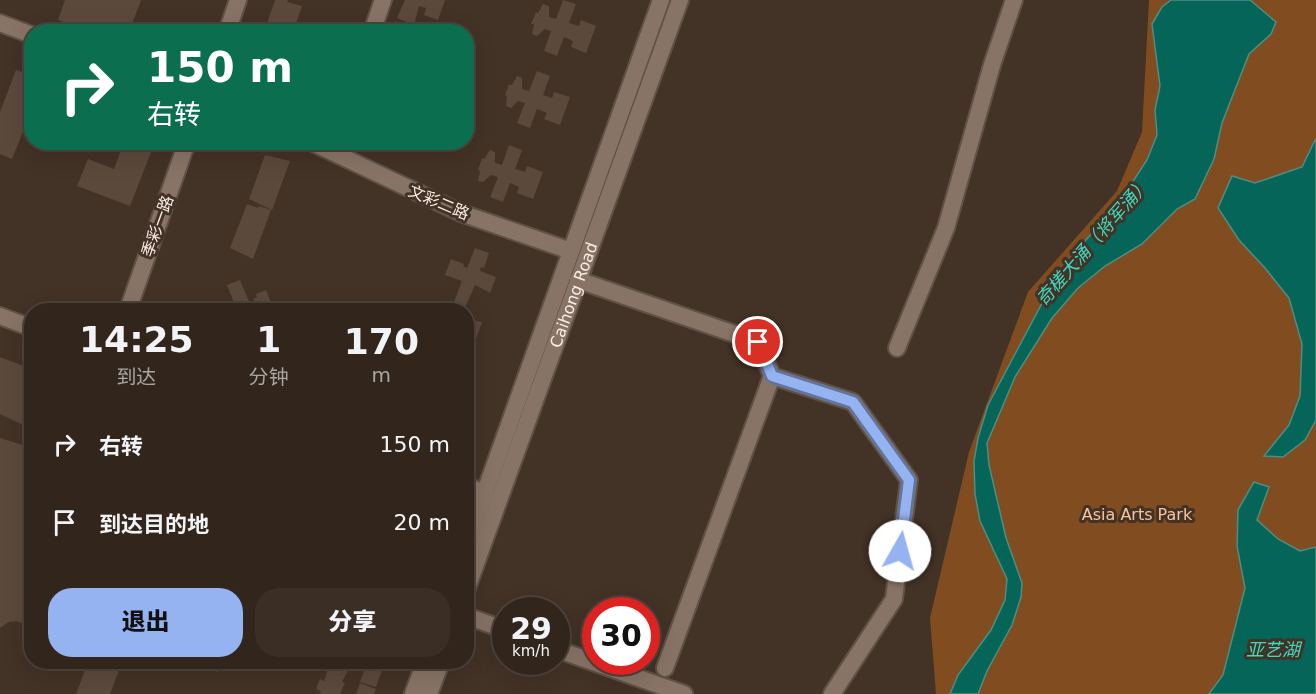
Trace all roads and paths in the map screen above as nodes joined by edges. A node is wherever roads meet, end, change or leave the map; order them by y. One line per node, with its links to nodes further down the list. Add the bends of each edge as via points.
1 (238, 0): 7 (street)
2 (383, 0): 8 (street)
3 (661, 0): 12 (street, Caihong Road)
4 (680, 0): 13 (street, Caihong Road)
5 (1014, 0): 17 (street, via 946,228)
6 (0, 23): 9 (street)
7 (230, 24)
8 (375, 24)
9 (24, 32)
10 (184, 150): 14 (street, 季彩一路)
11 (338, 150): 12 (street, 文彩二路, via 461,213)
12 (571, 251): 20 (street, Caihong Road)
13 (578, 280): 18 (street, via 758,342); 22 (street, Caihong Road)
14 (130, 303)
15 (0, 316): 16 (street)
16 (24, 325)
17 (897, 348)
18 (772, 376): 26 (street); 32 (street, via 853,402 909,480 894,598)
19 (474, 489): 20 (street)
20 (485, 493): 21 (street, Caihong Road)
21 (474, 523)
22 (474, 569)
23 (474, 619): 24 (street)
24 (492, 625)
25 (570, 654): 31 (street)
26 (665, 668)
27 (422, 669): 29 (street)
28 (438, 669): 30 (street)
29 (413, 694)
30 (429, 694)
31 (684, 694)
32 (832, 694)

